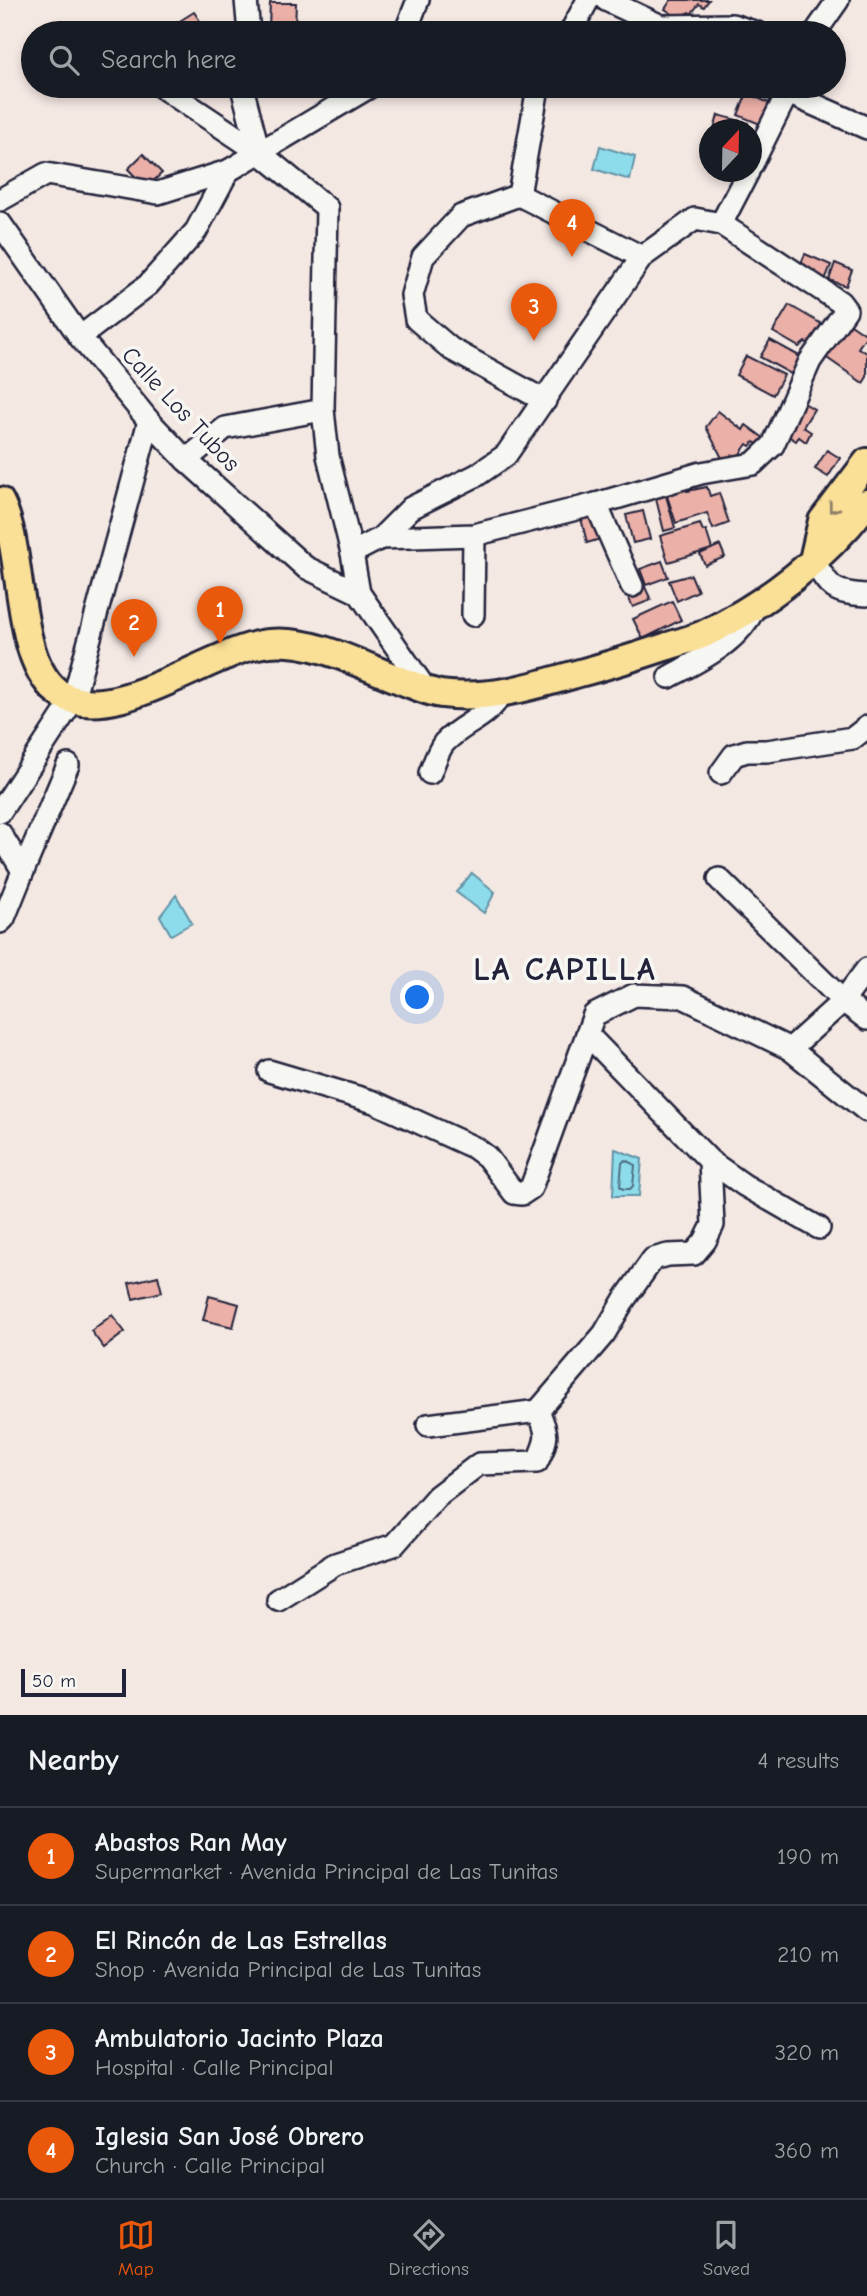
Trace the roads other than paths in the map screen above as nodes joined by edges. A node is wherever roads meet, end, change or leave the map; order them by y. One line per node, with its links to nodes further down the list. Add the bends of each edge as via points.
1 (246, 0): 6 (street)
2 (418, 0): 7 (street)
3 (588, 0): 8 (street)
4 (606, 0): 9 (street)
5 (838, 0): 10 (street)
6 (248, 21)
7 (410, 21)
8 (577, 21)
9 (650, 21)
10 (823, 21)
11 (178, 98): 19 (street)
12 (250, 98): 19 (street)
13 (351, 98): 19 (street)
14 (536, 98): 22 (street)
15 (786, 98): 18 (street)
16 (806, 98): 17 (street)
17 (867, 128)
18 (762, 143)
19 (259, 152): 20 (street); 29 (street, via 327,208)
20 (228, 171): 23 (street, via 158,193 46,174); 27 (street, via 196,231 148,285)
21 (743, 182): 25 (street)
22 (519, 195): 26 (street); 28 (street, via 461,216 423,257 412,295 416,318 451,349)
23 (0, 201)
24 (0, 223): 27 (street, Calle Los Tubos)
25 (721, 224): 26 (street, via 695,219); 35 (street, via 846,310 810,361 773,445 753,464 701,472)
26 (642, 257): 28 (street)
27 (80, 337): 30 (street, Calle Los Tubos)
28 (545, 401): 37 (street, via 506,455 411,508)
29 (323, 410): 31 (street, via 225,428); 38 (street, via 328,456)
30 (149, 421): 31 (street, Calle Los Tubos); 48 (street)
31 (186, 460): 41 (street, Calle Los Tubos, via 305,567)
32 (867, 462): 39 (main road, one-way to 39, via 822,521)
33 (0, 501): 48 (main road, via 12,535 33,656 46,681)
34 (867, 503): 39 (main road, via 844,533)
35 (596, 504): 36 (street); 40 (street)
36 (474, 535): 37 (street); 44 (street)
37 (381, 538): 38 (street)
38 (352, 553): 41 (street)
39 (813, 560): 42 (street, via 830,587); 43 (main road)
40 (632, 586)
41 (359, 593): 46 (street)
42 (867, 595)
43 (755, 606): 45 (street, via 747,623 725,645); 47 (main road, via 704,634)
44 (473, 615)
45 (669, 677)
46 (426, 690): 47 (main road, via 472,696); 48 (main road, via 291,642 237,650 144,692 91,703)
47 (502, 693): 51 (street, via 493,707 442,745)
48 (73, 700): 53 (street)
49 (867, 727): 52 (street, via 853,738 734,755)
50 (68, 765): 55 (street)
51 (430, 773)
52 (721, 773)
53 (0, 812)
54 (0, 833): 55 (street)
55 (23, 871): 57 (street)
56 (719, 879): 59 (street)
57 (0, 922)
58 (867, 969): 59 (street)
59 (843, 1000): 60 (street); 62 (street)
60 (867, 1019)
61 (587, 1034): 62 (street, via 594,1015 634,996 683,997); 63 (street, via 531,1188 522,1195 513,1193 475,1148 374,1102); 65 (street)
62 (790, 1049): 64 (street)
63 (269, 1071)
64 (867, 1111)
65 (710, 1161): 66 (street); 67 (street, via 713,1225 705,1241 694,1254 653,1259 604,1334)
66 (819, 1228)
67 (538, 1411): 68 (street); 69 (street, via 547,1431 537,1462 479,1464 437,1496 394,1545 335,1564)
68 (428, 1425)
69 (278, 1600)

